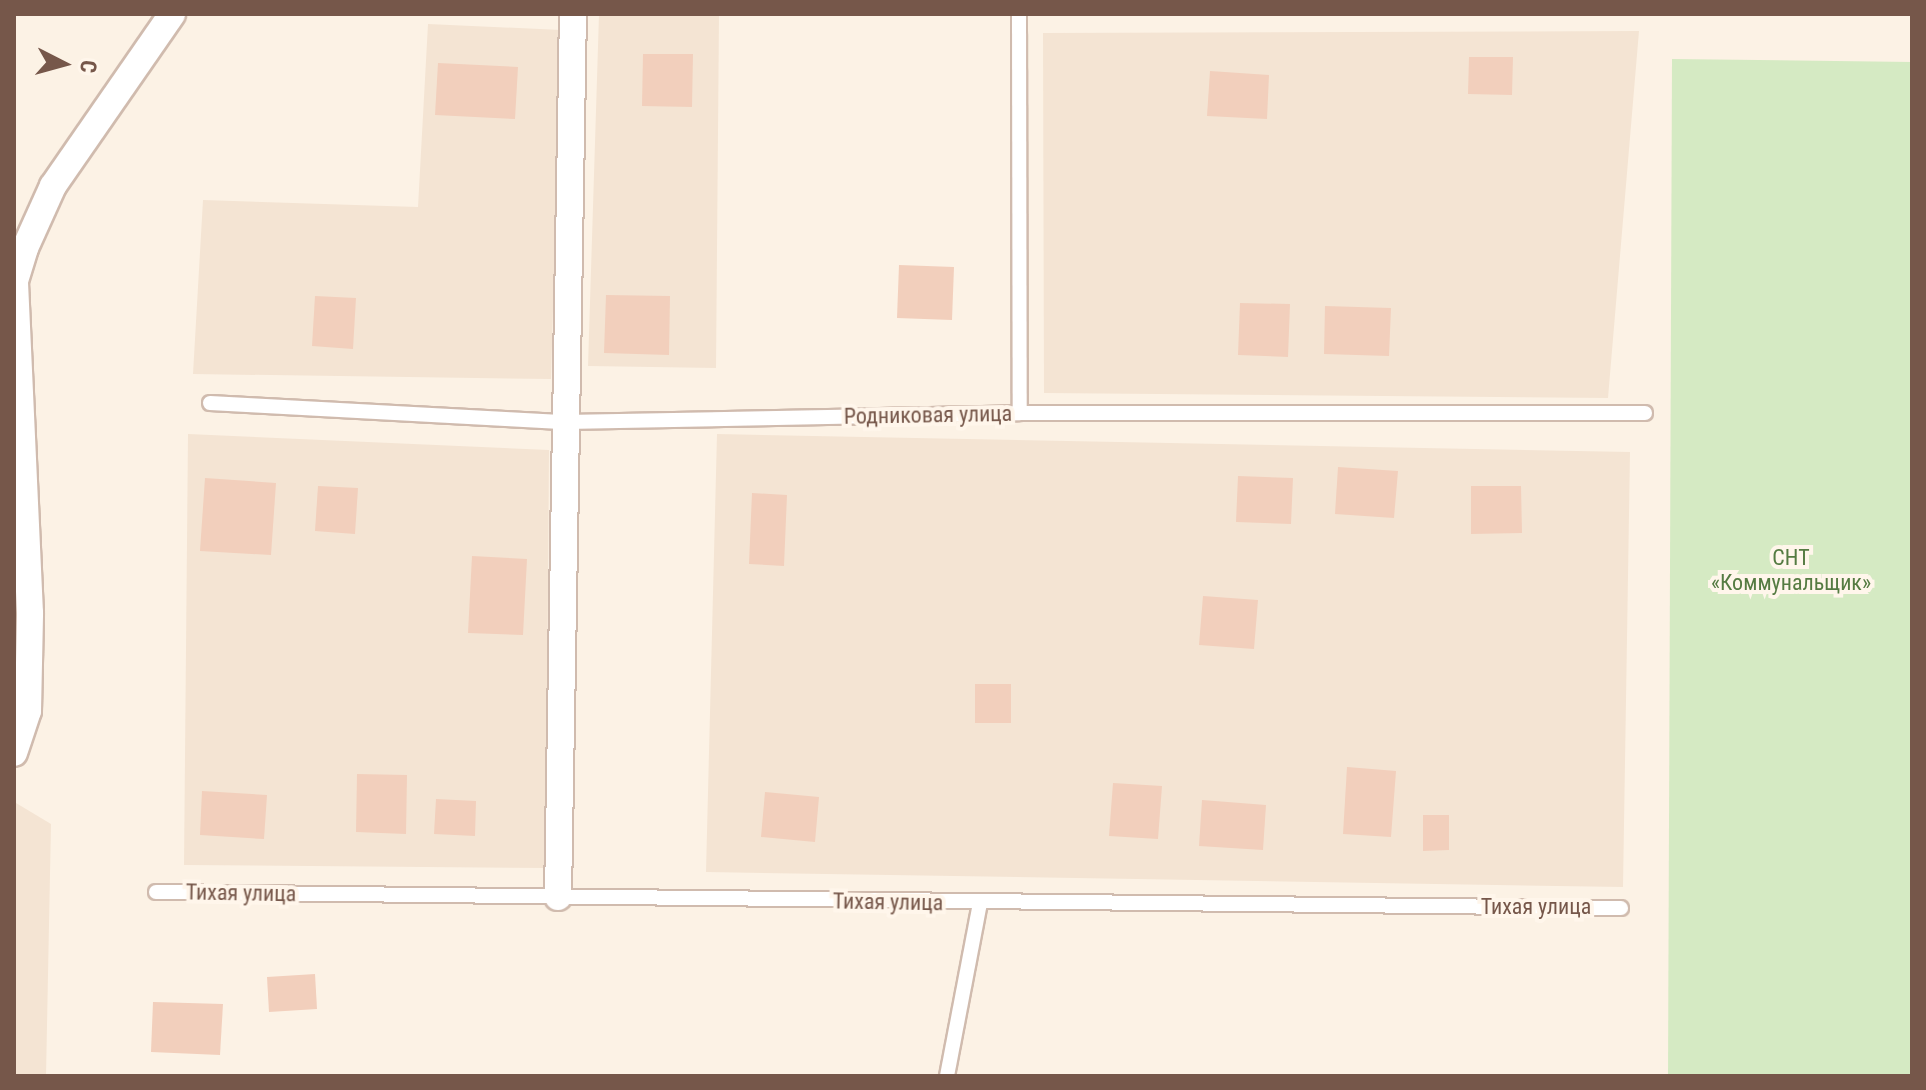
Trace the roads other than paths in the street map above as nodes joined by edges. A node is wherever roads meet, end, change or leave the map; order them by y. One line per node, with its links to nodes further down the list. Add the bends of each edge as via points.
1 (172, 14): 8 (street, via 53,186 15,281 30,613 28,711)
2 (573, 14): 7 (street)
3 (1019, 14): 5 (lane)
4 (210, 403): 7 (lane, Родниковая улица)
5 (1020, 413): 6 (lane, Родниковая улица); 7 (lane, Родниковая улица)
6 (1645, 413)
7 (565, 422): 10 (street)
8 (14, 753)
9 (156, 892): 10 (lane, Тихая улица)
10 (558, 897): 11 (lane, Тихая улица)
11 (980, 903): 12 (lane, Тихая улица); 13 (lane)
12 (1621, 908)
13 (947, 1076)

